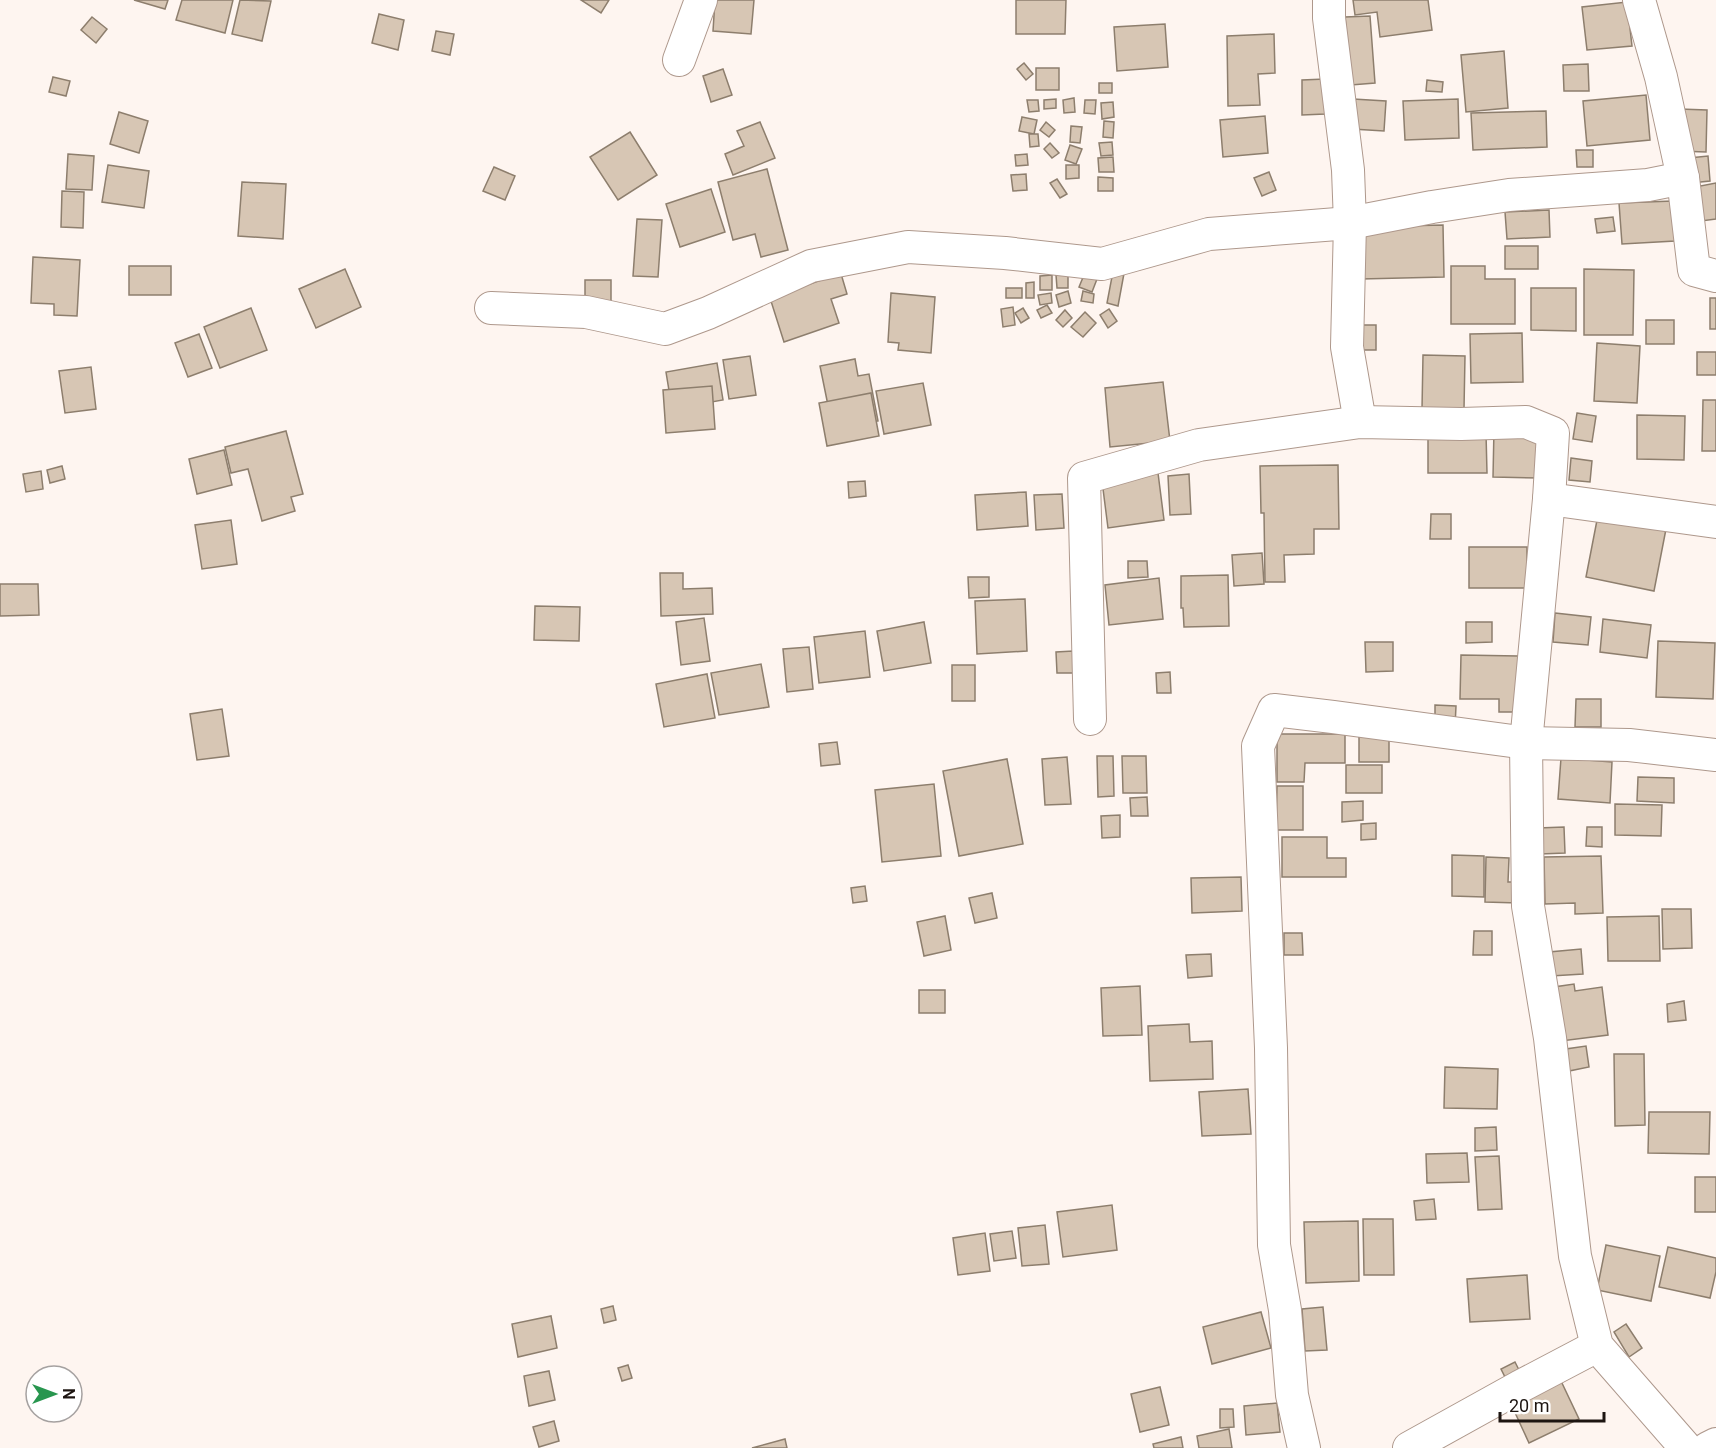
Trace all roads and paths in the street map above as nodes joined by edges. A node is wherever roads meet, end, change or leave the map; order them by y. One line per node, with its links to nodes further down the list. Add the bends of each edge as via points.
1 (701, 0): 4 (street)
2 (1329, 0): 6 (street)
3 (1639, 0): 5 (street)
4 (679, 60)
5 (1683, 178): 6 (street, via 1648,185 1509,195); 7 (street, via 1694,270)
6 (1350, 223): 8 (street, via 1209,234 1102,264 908,247 811,267 665,329 586,312); 9 (street, via 1347,347)
7 (1716, 276)
8 (491, 308)
9 (1360, 422): 10 (street, via 1526,422 1553,434); 12 (street, via 1199,445 1084,478)
10 (1549, 499): 11 (street); 13 (street)
11 (1716, 522)
12 (1090, 719)
13 (1526, 743): 14 (street, via 1629,745); 15 (street, via 1528,906 1550,1038 1575,1256); 17 (street, via 1274,710 1258,746 1271,1047 1274,1245 1285,1310 1292,1395)
14 (1716, 755)
15 (1597, 1346): 18 (street); 19 (street)
16 (1716, 1444): 20 (street)
17 (1304, 1448)
18 (1409, 1448)
19 (1686, 1448)
20 (1708, 1448)

